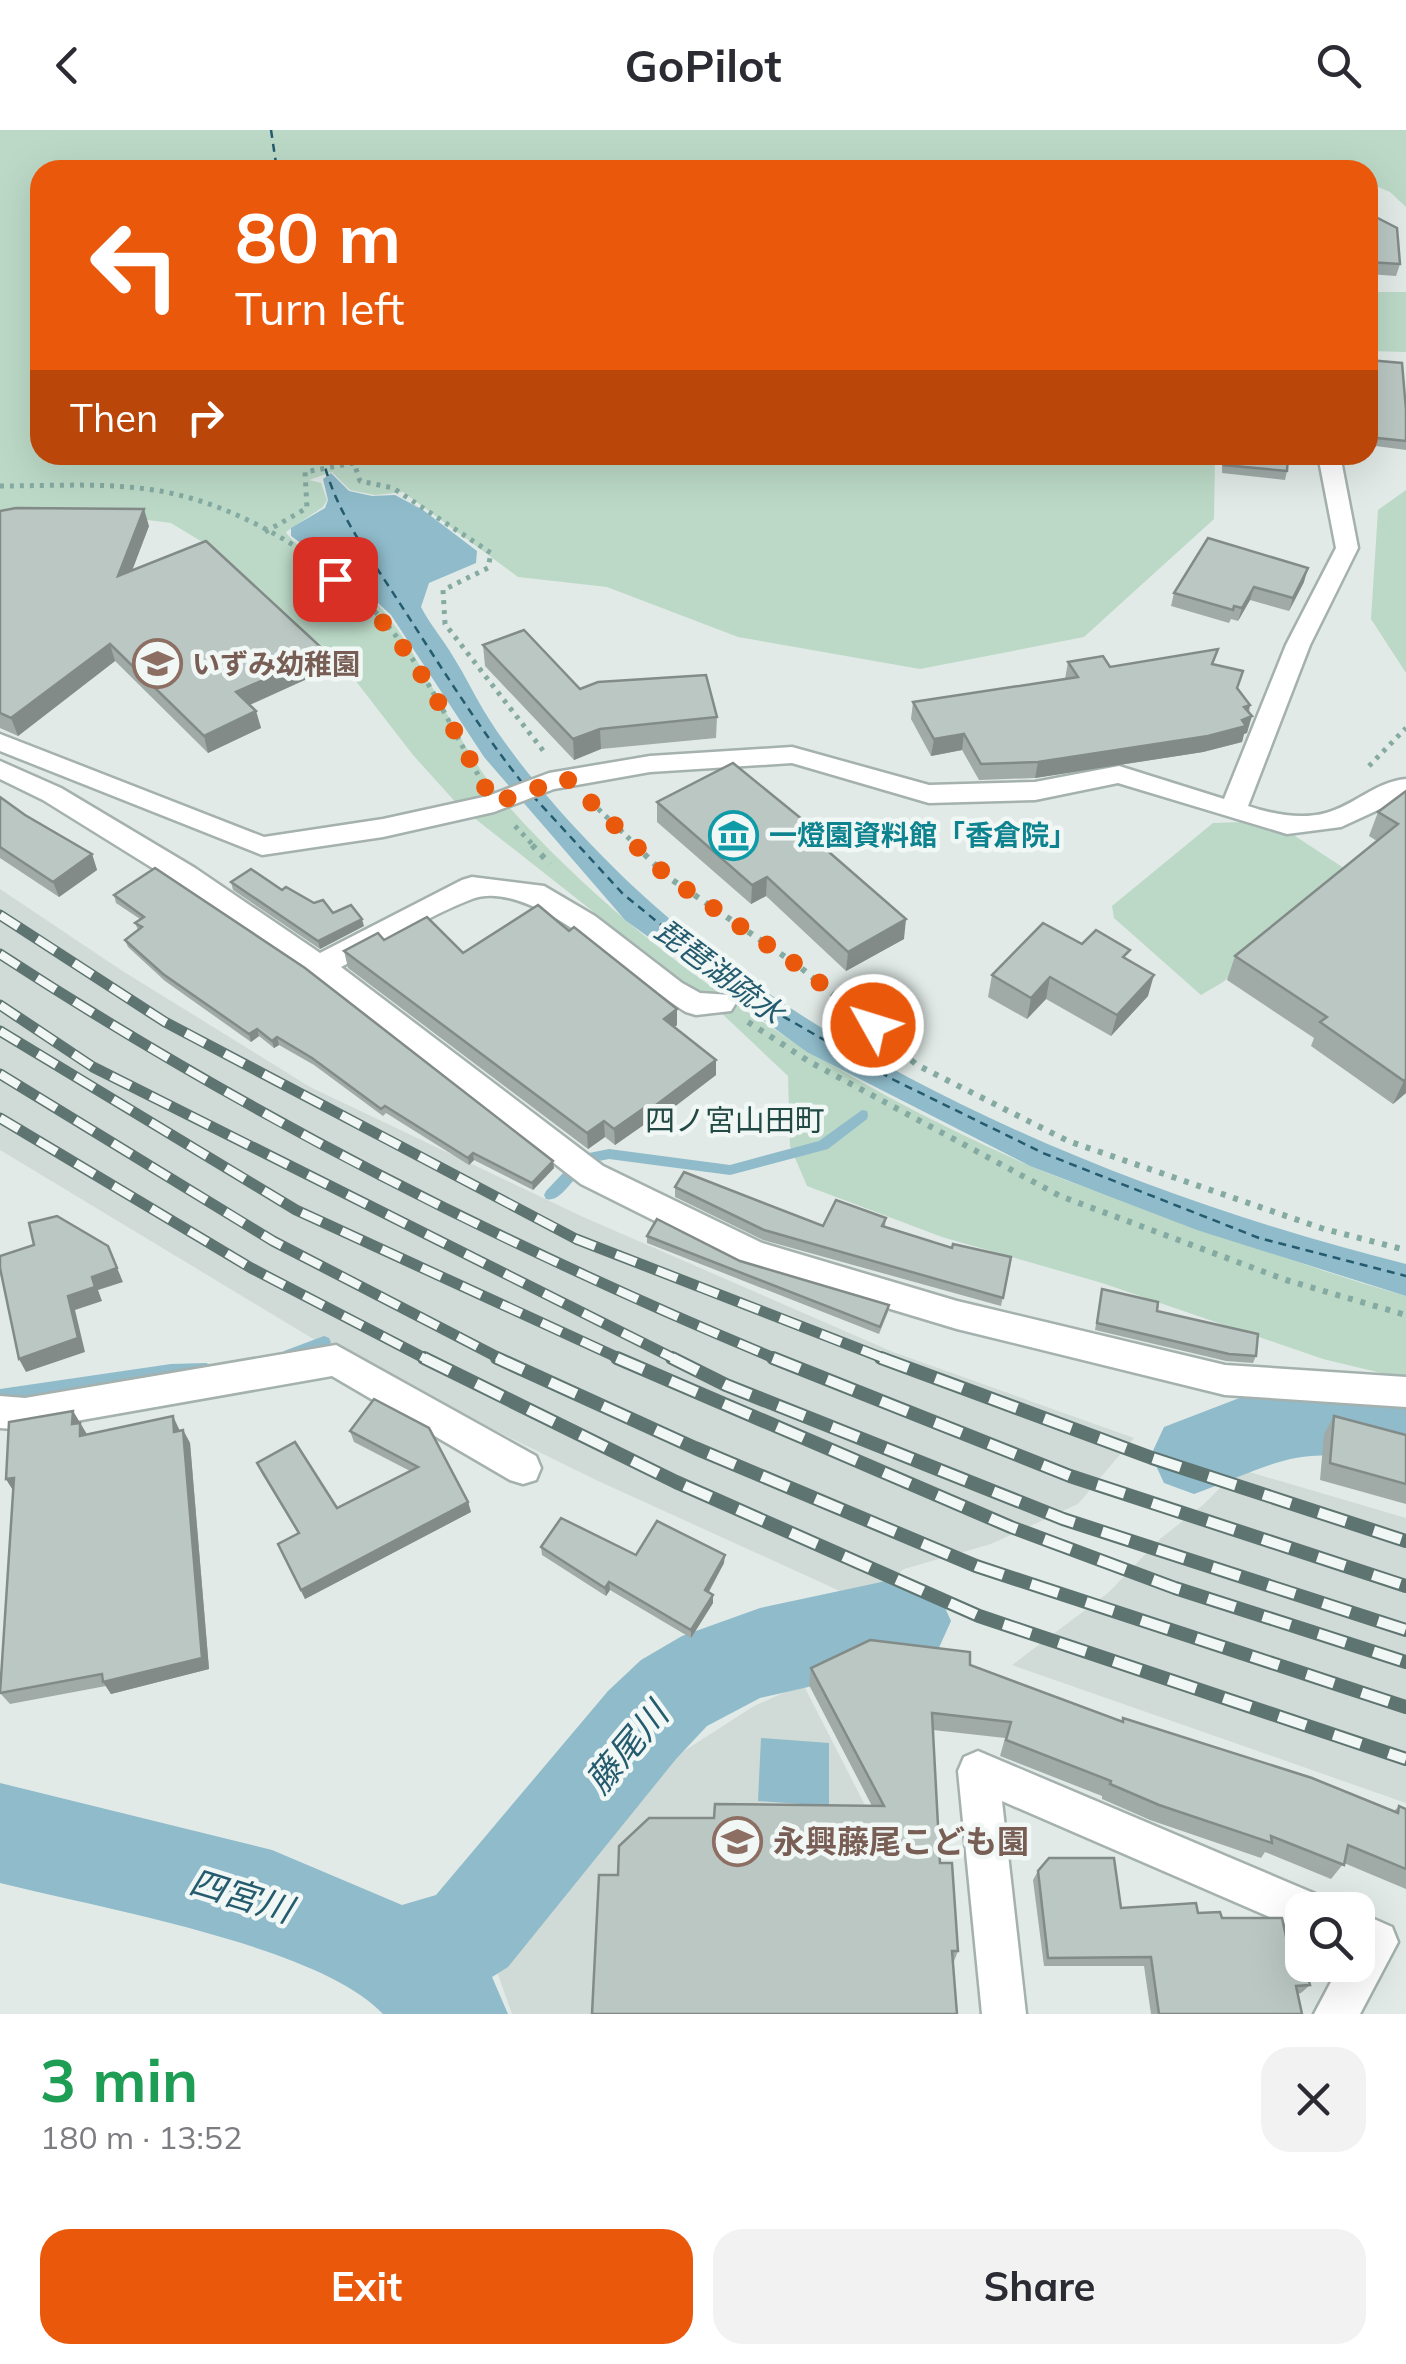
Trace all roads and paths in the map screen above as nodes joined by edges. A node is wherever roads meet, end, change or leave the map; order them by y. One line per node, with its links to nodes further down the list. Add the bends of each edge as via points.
1 (343, 465): 5 (path, via 305,472 307,508)
2 (355, 465): 8 (path, via 360,481 393,488 491,553 488,568 443,590 446,624)
3 (1331, 465): 11 (street, via 1348,548 1298,645)
4 (0, 486): 5 (path, via 163,491)
5 (264, 532): 10 (path, via 366,600 404,646)
6 (0, 742): 10 (street, via 262,846)
7 (0, 770): 13 (street, via 152,855)
8 (558, 779): 10 (street); 11 (street, via 650,764 792,755 929,794 1035,791 1119,774); 15 (path, via 668,877 800,967 917,1065 1068,1141 1324,1230)
9 (1406, 788): 11 (street, via 1332,821 1287,824)
10 (498, 802): 12 (path)
11 (1233, 810)
12 (552, 866)
13 (319, 966): 14 (street, via 472,886 534,893 696,1004); 17 (street, via 592,1175 753,1254 957,1315 1225,1380)
14 (720, 1003): 16 (path, via 795,1054 1060,1196 1286,1280)
15 (1406, 1250)
16 (1406, 1314)
17 (1406, 1392)
18 (0, 1412): 19 (street, via 26,1414 336,1360)
19 (523, 1468)
20 (1285, 1902): 22 (street, via 978,1772)
21 (1355, 1982): 23 (street)
22 (1004, 2014)
23 (1336, 2014)

